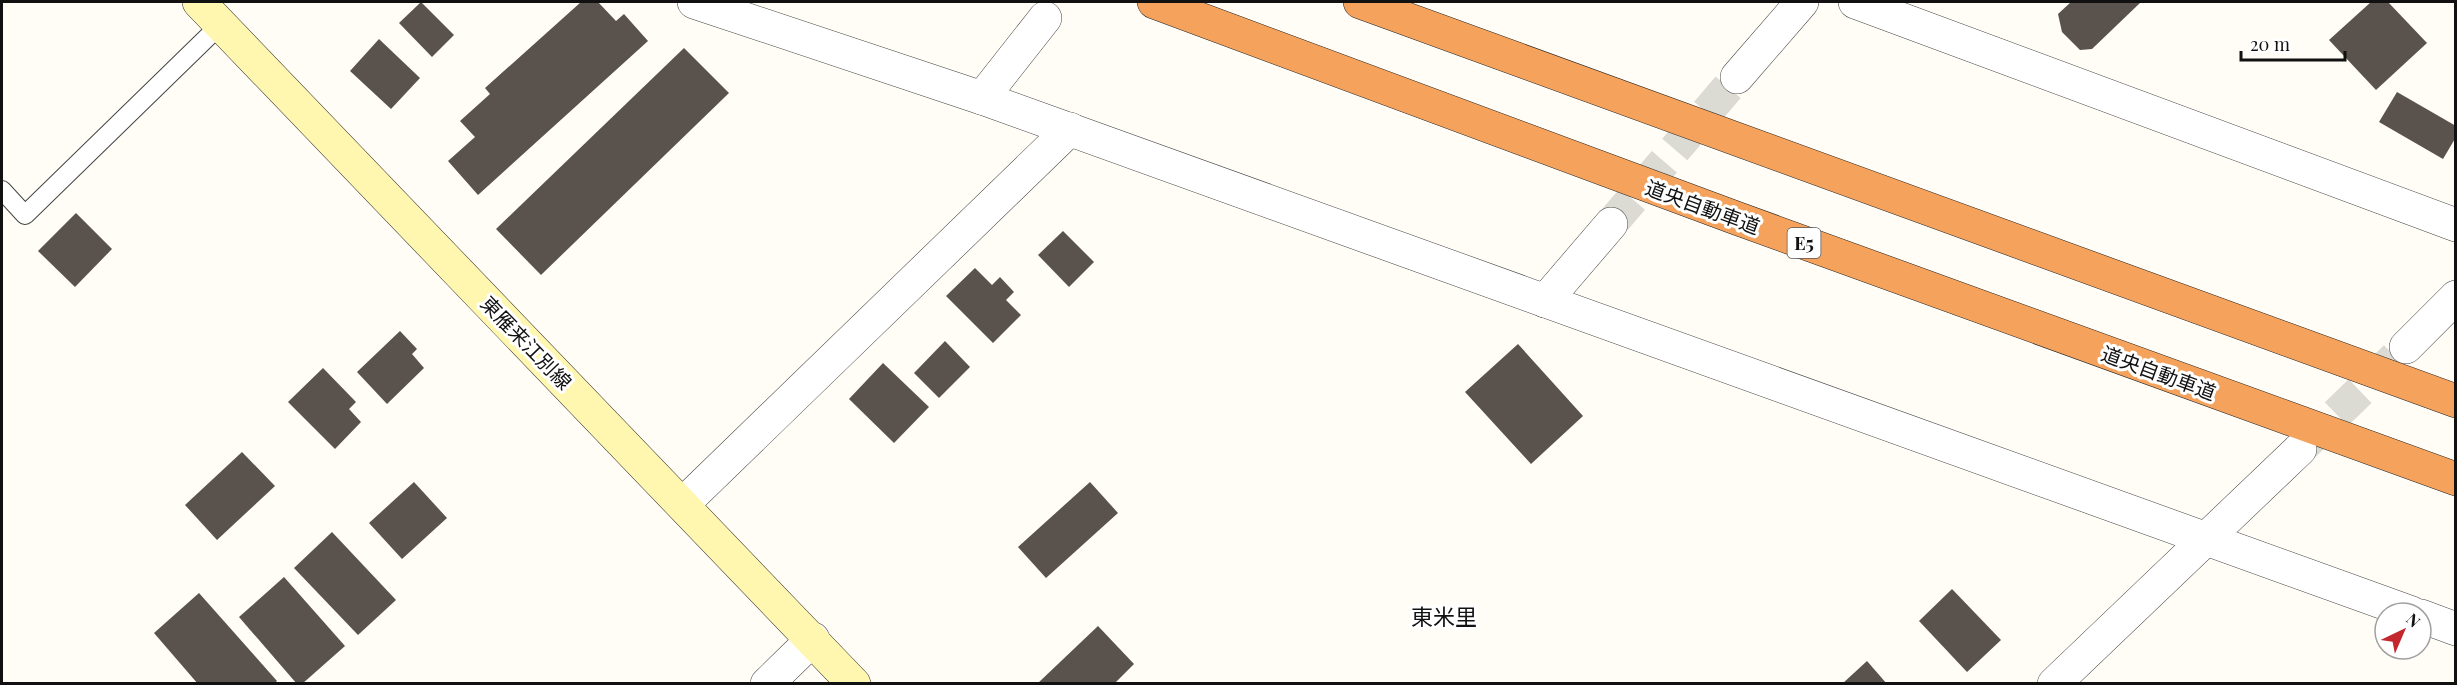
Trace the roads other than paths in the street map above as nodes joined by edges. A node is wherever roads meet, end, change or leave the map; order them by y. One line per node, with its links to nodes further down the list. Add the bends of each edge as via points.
1 (694, 2): 9 (street)
2 (1154, 2): 19 (highway, 道央自動車道 / E5)
3 (1360, 2): 17 (highway)
4 (1802, 2): 8 (street)
5 (1855, 2): 13 (street)
6 (210, 13): 11 (lane, via 25,215); 20 (main road, 東雁来江別線)
7 (1045, 18): 9 (street)
8 (1737, 77)
9 (982, 98): 10 (street)
10 (1070, 129): 15 (street); 20 (street)
11 (2, 190)
12 (1611, 224): 15 (street)
13 (2456, 225)
14 (2456, 297): 16 (street)
15 (1545, 301): 21 (street)
16 (2406, 347)
17 (2456, 401)
18 (2300, 449): 21 (street)
19 (2456, 479)
20 (683, 504): 25 (main road, 東雁来江別線)
21 (2205, 538): 22 (street); 28 (street)
22 (2379, 601)
23 (2433, 620): 24 (street)
24 (2456, 629)
25 (813, 639): 26 (street); 27 (main road, 東雁来江別線)
26 (767, 684)
27 (854, 684)
28 (2054, 684)

